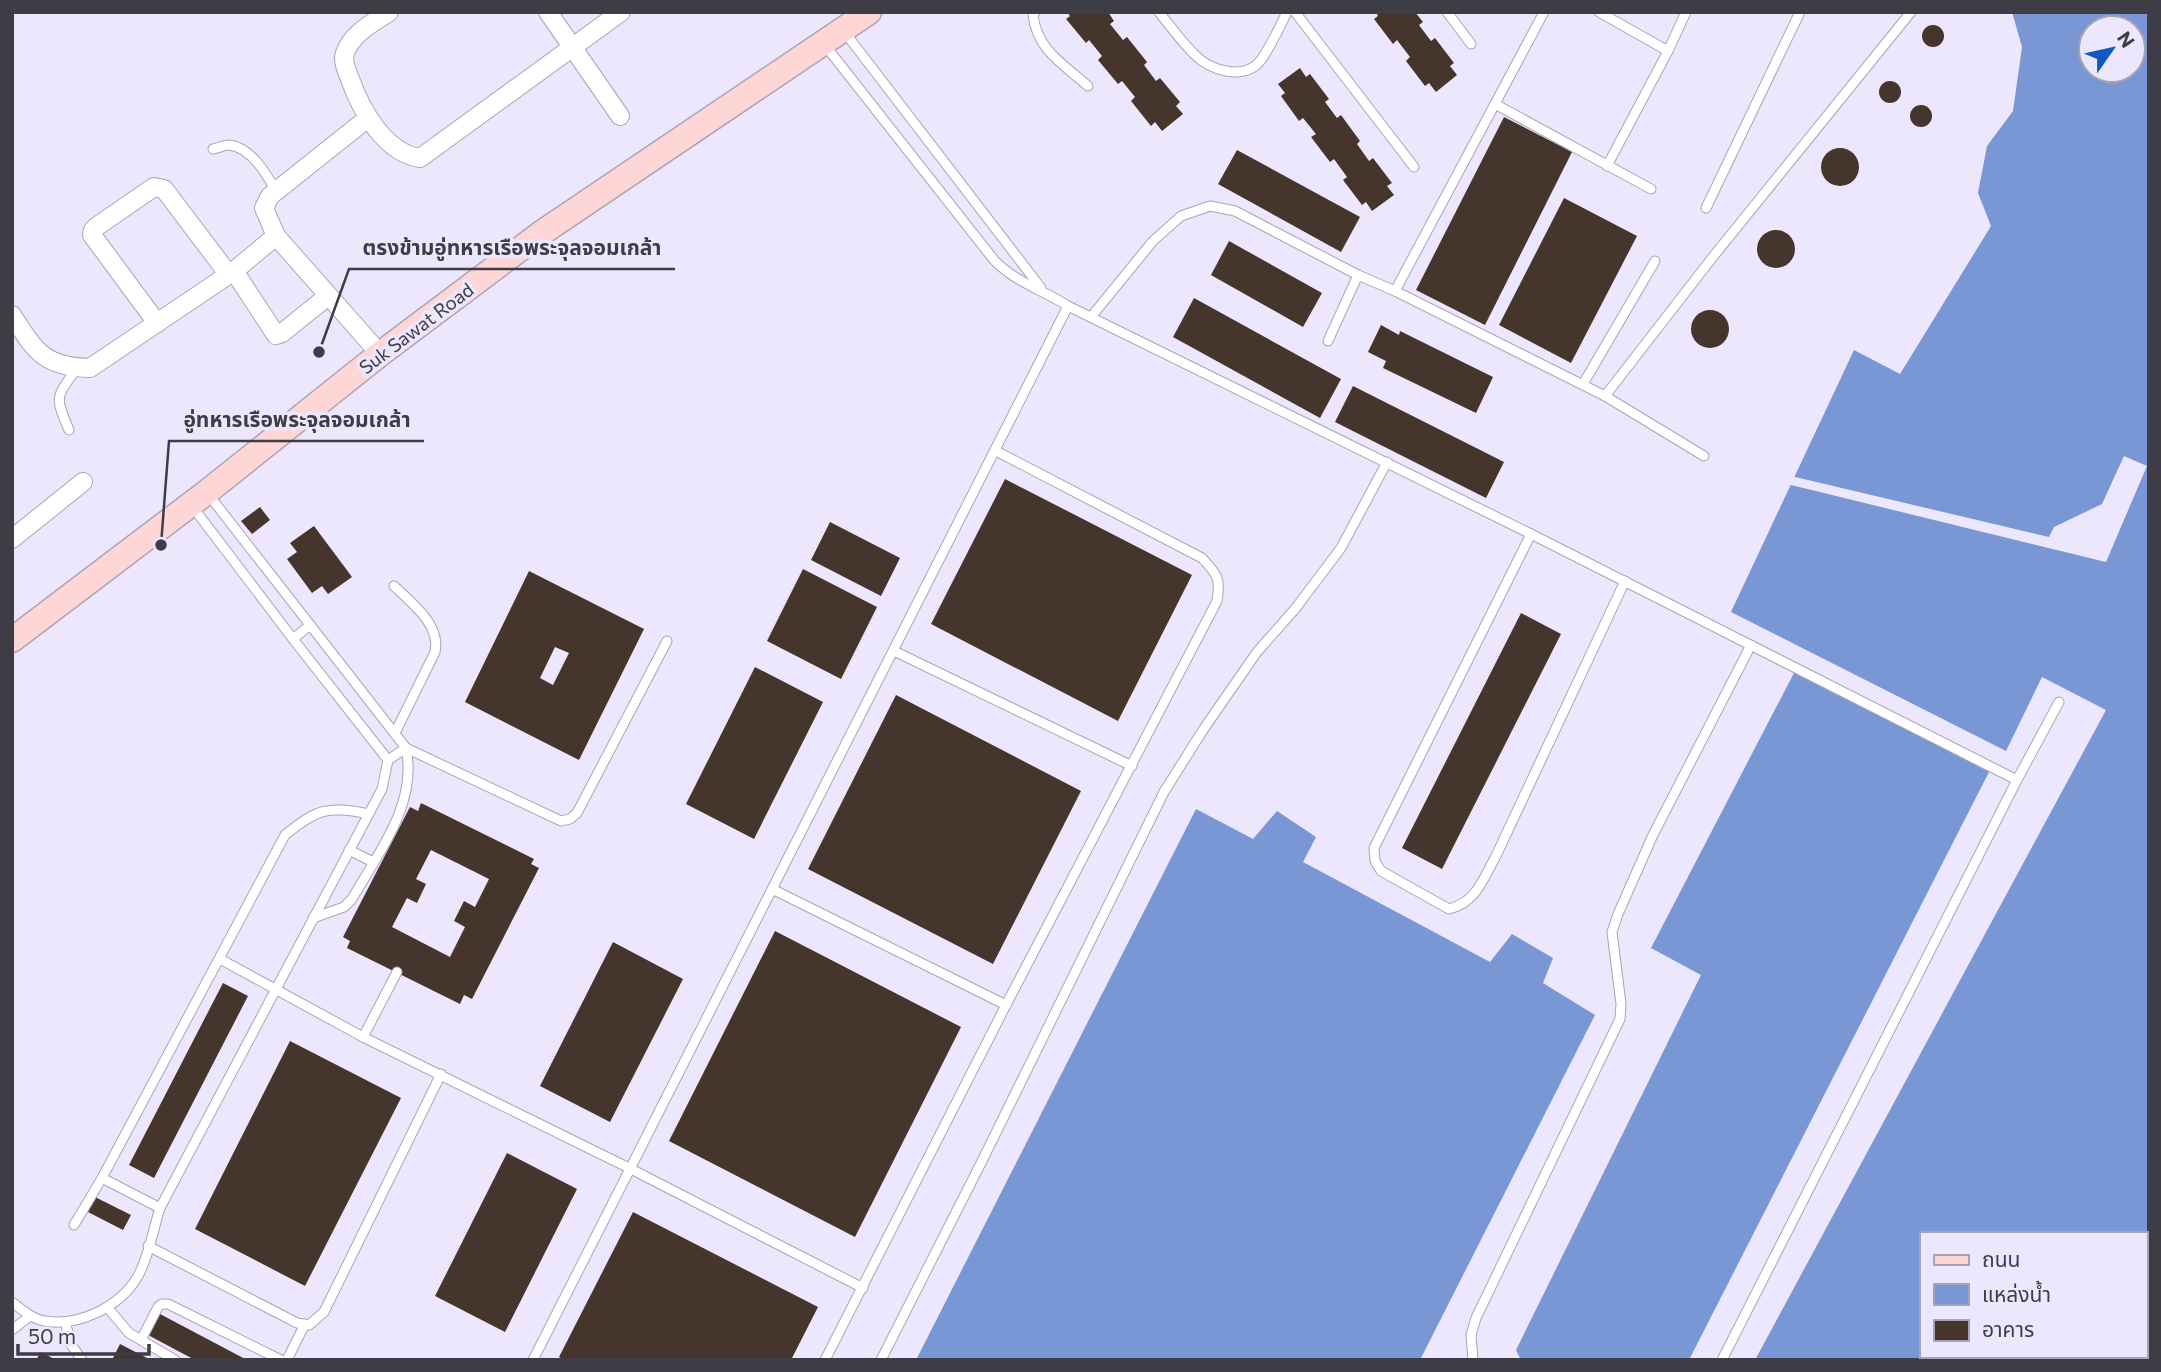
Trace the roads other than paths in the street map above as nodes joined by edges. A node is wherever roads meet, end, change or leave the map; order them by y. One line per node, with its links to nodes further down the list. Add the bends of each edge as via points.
1 (389, 12): 22 (street, via 355,36 345,54 345,66)
2 (548, 12): 17 (street)
3 (621, 12): 17 (street)
4 (869, 12): 15 (main road, Suk Sawat Road)
5 (1035, 12): 19 (lane, via 1035,31 1048,52)
6 (1159, 12): 7 (lane, via 1195,55 1214,67 1247,72 1260,62)
7 (1287, 12)
8 (1295, 12): 25 (lane)
9 (1447, 12): 16 (lane)
10 (1544, 12): 20 (lane)
11 (1599, 12): 18 (lane)
12 (1686, 12): 18 (lane)
13 (1800, 12): 28 (lane)
14 (1911, 12): 46 (lane)
15 (833, 36): 33 (lane); 33 (lane, via 994,260 1018,280); 43 (main road, Suk Sawat Road, via 540,234)
16 (1471, 44)
17 (572, 47): 21 (street); 22 (street, via 420,158 407,156)
18 (1668, 51): 24 (lane)
19 (1087, 86)
20 (1495, 104): 24 (lane); 34 (lane)
21 (620, 116)
22 (368, 118): 27 (street)
23 (213, 149): 27 (lane, via 230,145 245,152)
24 (1607, 166): 26 (lane)
25 (1414, 167)
26 (1651, 189)
27 (276, 191): 29 (street, via 264,208)
28 (1706, 208)
29 (276, 236): 31 (street); 35 (street)
30 (1656, 261): 45 (lane)
31 (231, 273): 35 (street, via 276,335); 39 (street); 39 (street, via 164,189 154,187 96,227 92,236)
32 (1359, 275): 34 (lane); 38 (lane, via 1235,211 1210,206 1181,216 1153,241); 41 (lane)
33 (1042, 290): 36 (lane)
34 (1395, 291): 45 (lane)
35 (333, 302): 43 (street)
36 (1068, 306): 38 (lane); 48 (lane)
37 (12, 315): 40 (street)
38 (1091, 317): 50 (lane)
39 (157, 323): 44 (street, via 90,368)
40 (29, 341): 42 (street); 44 (street, via 46,359)
41 (1328, 341)
42 (12, 351)
43 (380, 354): 52 (main road, Suk Sawat Road)
44 (77, 368): 47 (lane, via 58,394)
45 (1583, 384): 46 (lane)
46 (1605, 396): 49 (lane)
47 (69, 430)
48 (996, 451): 62 (lane); 67 (lane, via 1202,558 1216,574 1220,585 1217,601)
49 (1704, 456)
50 (1388, 462): 53 (lane); 99 (lane, via 1341,548 1257,652 1164,792)
51 (83, 482): 54 (street)
52 (199, 498): 57 (lane); 58 (lane); 59 (main road, Suk Sawat Road)
53 (1531, 534): 55 (lane); 55 (lane, via 1374,848 1381,871 1449,909 1472,898 1495,858)
54 (12, 539)
55 (1625, 581): 61 (lane)
56 (394, 586): 64 (lane, via 425,616 437,642)
57 (310, 625): 58 (lane); 64 (lane)
58 (293, 639): 66 (lane)
59 (12, 640)
60 (667, 641): 65 (lane, via 570,819 561,821)
61 (1751, 645): 68 (lane); 100 (lane, via 1653,835 1618,914 1612,932 1620,1019 1476,1318 1471,1335)
62 (894, 651): 67 (lane); 72 (lane)
63 (2059, 702): 68 (lane)
64 (395, 733): 65 (lane)
65 (406, 748): 66 (lane); 71 (lane, via 409,781 398,818)
66 (388, 760): 69 (lane, via 382,789)
67 (1132, 766): 77 (lane)
68 (2017, 780): 101 (lane)
69 (369, 814): 70 (lane); 74 (lane, via 337,807 315,813 285,835)
70 (349, 850): 71 (lane); 73 (lane)
71 (373, 862): 73 (lane, via 344,907)
72 (772, 889): 77 (lane); 80 (lane)
73 (313, 918): 76 (lane)
74 (220, 960): 76 (lane); 81 (lane)
75 (397, 972): 78 (lane)
76 (275, 989): 78 (lane); 82 (lane)
77 (1006, 1004): 85 (lane)
78 (363, 1037): 79 (lane)
79 (442, 1074): 80 (lane); 90 (lane, via 324,1312)
80 (629, 1168): 85 (lane); 97 (lane)
81 (102, 1178): 82 (lane); 83 (lane)
82 (160, 1208): 84 (lane)
83 (74, 1224)
84 (148, 1246): 87 (lane, via 138,1276); 90 (lane)
85 (863, 1288): 98 (lane)
86 (12, 1302): 88 (lane)
87 (107, 1307): 89 (lane); 92 (lane)
88 (30, 1316): 89 (lane); 91 (lane)
89 (65, 1322): 93 (lane)
90 (305, 1324): 96 (lane)
91 (12, 1330)
92 (141, 1340): 94 (lane); 95 (lane, via 158,1307 168,1304)
93 (82, 1360)
94 (175, 1360)
95 (281, 1360)
96 (287, 1360)
97 (533, 1360)
98 (825, 1360)
99 (881, 1360)
100 (1473, 1360)
101 (1723, 1360)

